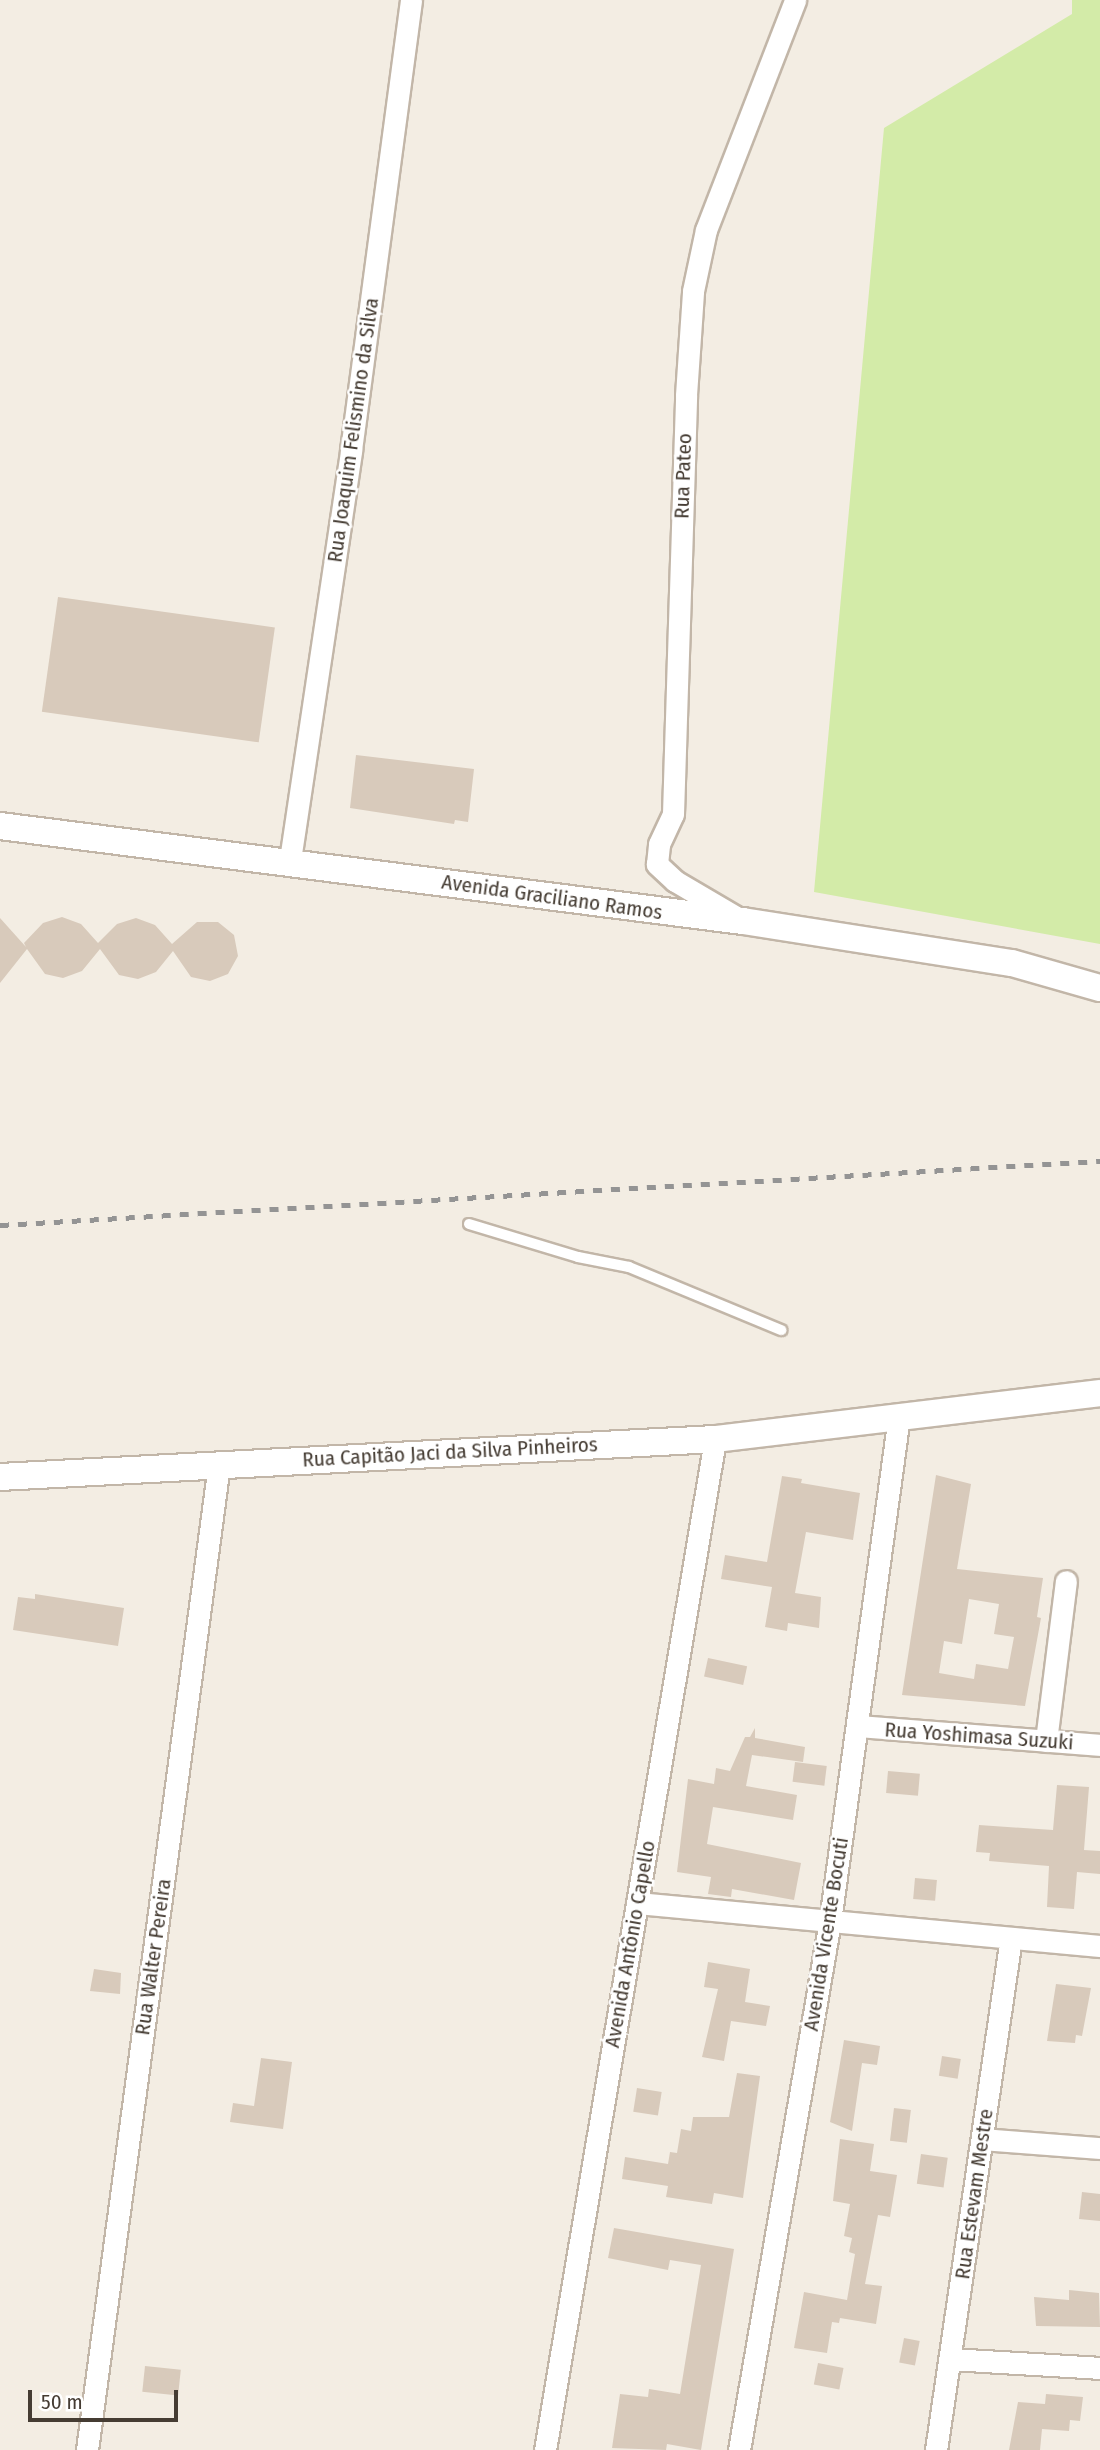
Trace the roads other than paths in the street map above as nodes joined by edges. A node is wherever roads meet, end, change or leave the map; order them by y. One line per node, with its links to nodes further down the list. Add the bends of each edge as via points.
1 (411, 0): 4 (street, Rua Joaquim Felismino da Silva)
2 (795, 0): 5 (street, Rua Pateo, via 706,230 693,290 673,814 659,844 657,864 675,881)
3 (0, 826): 4 (street, Avenida Graciliano Ramos)
4 (290, 860): 5 (street, Avenida Graciliano Ramos)
5 (743, 921): 6 (street, Avenida Graciliano Ramos, via 1012,963)
6 (1100, 988)
7 (469, 1224): 8 (lane, via 578,1257 629,1267)
8 (781, 1330)
9 (1100, 1393): 10 (street, Rua Capitão Jaci da Silva Pinheiros)
10 (899, 1416): 11 (street, Rua Capitão Jaci da Silva Pinheiros); 15 (street, Avenida Vicente Bocuti)
11 (715, 1439): 12 (street, Rua Capitão Jaci da Silva Pinheiros); 18 (street, Avenida Antônio Capello)
12 (219, 1464): 13 (street, Rua Capitão Jaci da Silva Pinheiros); 26 (street, Rua Walter Pereira)
13 (0, 1477)
14 (1066, 1581): 16 (street)
15 (859, 1726): 16 (street, Rua Yoshimasa Suzuki); 19 (street, Avenida Vicente Bocuti)
16 (1046, 1741): 17 (street, Rua Yoshimasa Suzuki)
17 (1100, 1745)
18 (638, 1903): 19 (street); 27 (street, Avenida Antônio Capello)
19 (830, 1921): 20 (street); 28 (street, Avenida Vicente Bocuti)
20 (1011, 1938): 21 (street); 22 (street, Rua Estevam Mestre)
21 (1100, 1946)
22 (982, 2139): 23 (street); 24 (street, Rua Estevam Mestre)
23 (1100, 2148)
24 (950, 2359): 25 (street); 29 (street, Rua Estevam Mestre)
25 (1100, 2368)
26 (87, 2450)
27 (545, 2450)
28 (739, 2450)
29 (936, 2450)

